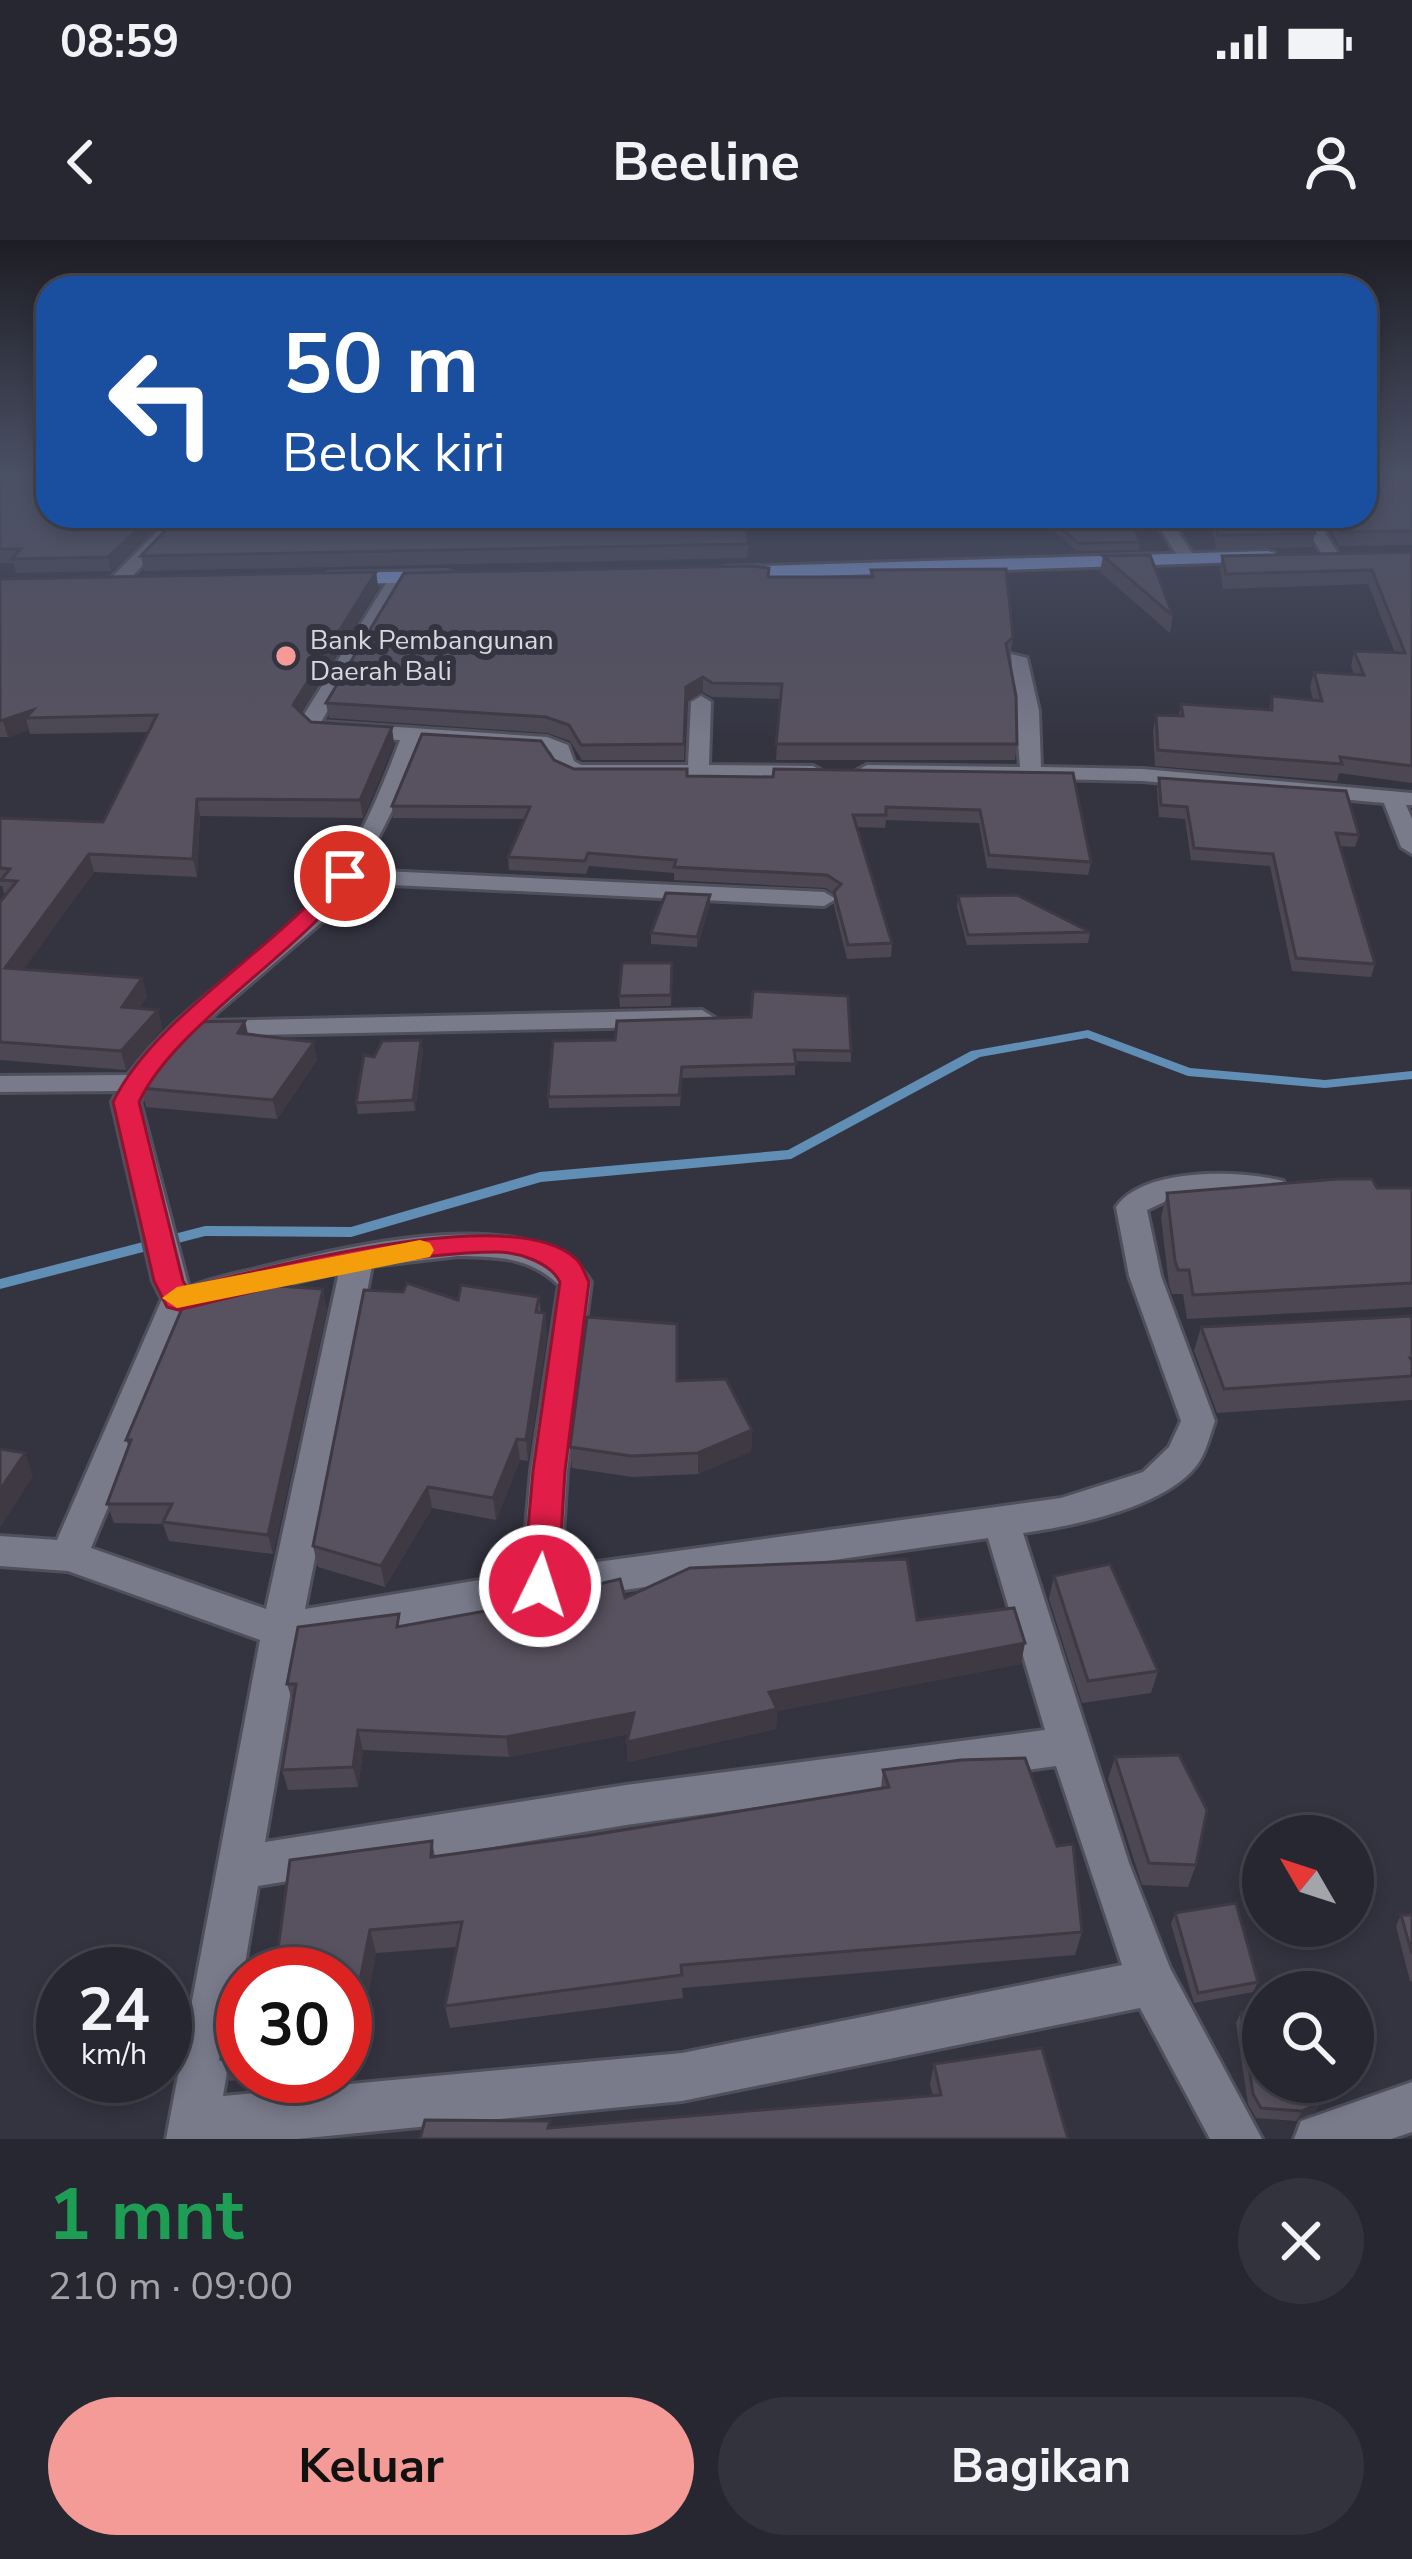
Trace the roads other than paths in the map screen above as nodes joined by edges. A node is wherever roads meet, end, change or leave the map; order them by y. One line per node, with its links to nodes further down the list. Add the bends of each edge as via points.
1 (136, 563): 9 (street)
2 (1089, 563): 3 (highway)
3 (699, 573)
4 (467, 576): 5 (highway)
5 (398, 577): 6 (highway); 12 (street, via 310,721 314,728)
6 (304, 579)
7 (140, 582): 9 (highway)
8 (93, 583): 9 (highway)
9 (116, 583)
10 (1018, 658): 13 (street)
11 (701, 702): 14 (street)
12 (413, 731): 14 (street, via 556,745 577,771); 17 (street)
13 (1031, 770): 14 (street); 15 (street)
14 (698, 773)
15 (1402, 798): 16 (street)
16 (1412, 847)
17 (345, 876): 18 (street); 20 (street, via 313,917)
18 (824, 899)
19 (702, 1018): 20 (street)
20 (186, 1028): 21 (street)
21 (135, 1083): 22 (street); 25 (street, via 128,1120)
22 (0, 1084)
23 (1301, 1189): 27 (street, via 1142,1193 1131,1207)
24 (358, 1259): 25 (street); 31 (street, via 500,1242 566,1265 575,1282); 32 (street)
25 (173, 1290): 30 (street)
26 (1213, 1334): 27 (street)
27 (1167, 1336): 28 (street, via 1198,1421 1184,1455 1156,1482 1110,1500)
28 (1002, 1524): 31 (street); 33 (street)
29 (0, 1551): 30 (street)
30 (69, 1556): 32 (street)
31 (540, 1586): 32 (street)
32 (280, 1630): 34 (street)
33 (1072, 1744): 34 (street); 35 (street)
34 (238, 1868): 37 (street)
35 (1152, 1982): 37 (street, via 682,2078); 38 (street)
36 (1412, 2107): 39 (street)
37 (192, 2131)
38 (1237, 2139)
39 (1319, 2139)

